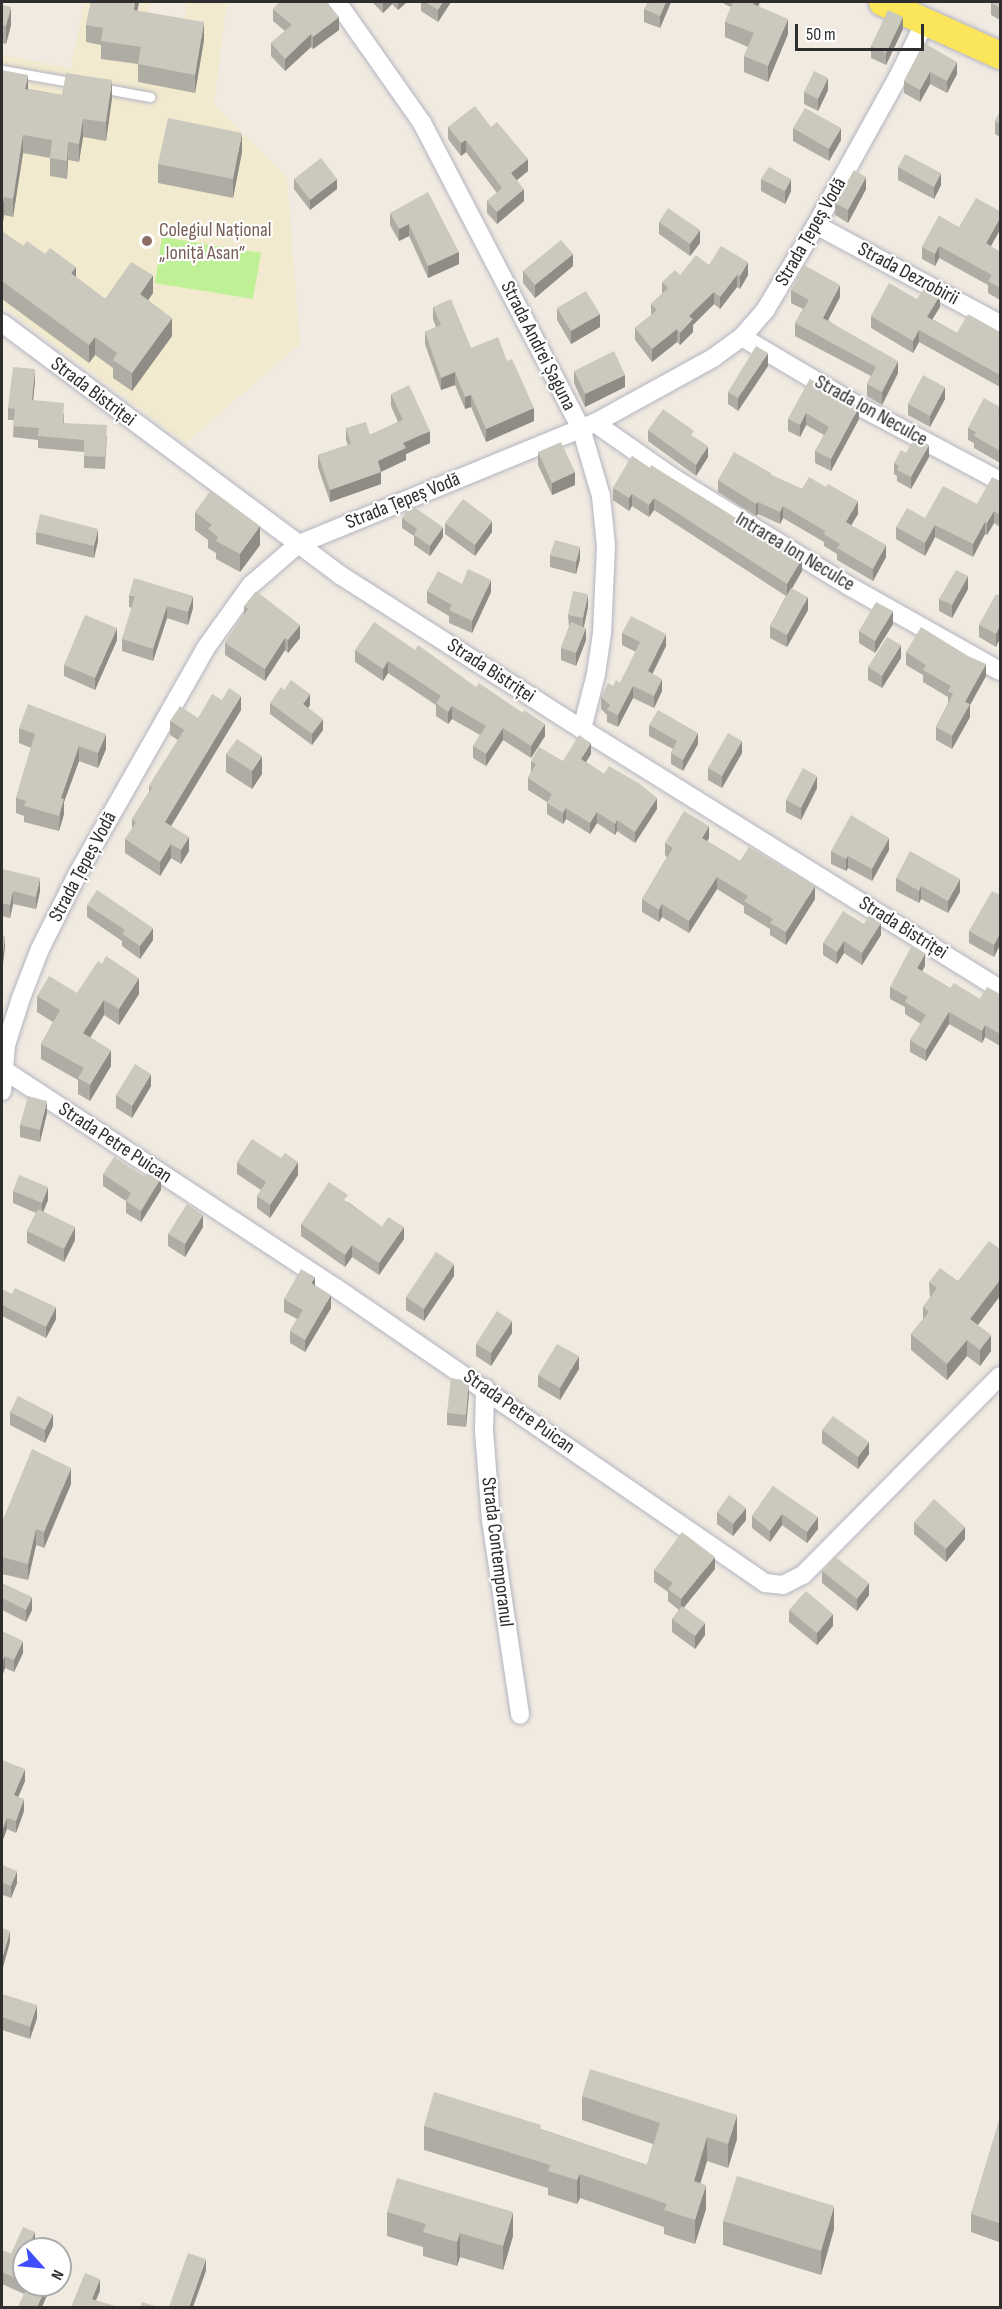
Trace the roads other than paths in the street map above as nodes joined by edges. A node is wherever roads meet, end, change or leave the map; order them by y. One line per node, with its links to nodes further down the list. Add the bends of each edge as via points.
1 (337, 2): 13 (street, Strada Andrei Șaguna, via 422,123)
2 (882, 2): 3 (main road)
3 (926, 20): 4 (main road); 9 (street, Strada Țepeș Vodă)
4 (1000, 55)
5 (2, 70): 6 (lane)
6 (81, 84)
7 (93, 87): 8 (lane)
8 (150, 97)
9 (816, 225): 11 (street, Strada Dezrobirii); 12 (street, Strada Țepeș Vodă, via 766,309)
10 (2, 323): 15 (street, Strada Bistriței)
11 (1000, 324)
12 (742, 337): 13 (street, Strada Țepeș Vodă, via 713,358); 14 (street, Strada Ion Neculce, via 855,404)
13 (588, 426): 15 (street, Strada Țepeș Vodă); 16 (street, Intrarea Ion Neculce, via 849,586); 17 (street, Strada Andrei Șaguna, via 606,546 602,633)
14 (1000, 481)
15 (297, 544): 17 (street, Strada Bistriței); 19 (street, Strada Țepeș Vodă, via 251,585 205,649 73,882 40,949)
16 (1000, 671)
17 (582, 729): 18 (street, Strada Bistriței)
18 (1000, 989)
19 (4, 1044): 20 (street, Strada Țepeș Vodă)
20 (4, 1070): 21 (street, Strada Țepeș Vodă); 23 (street, Strada Petre Puican)
21 (2, 1091)
22 (1000, 1376): 23 (street, Strada Petre Puican, via 803,1575 783,1585 765,1583)
23 (485, 1388): 24 (street, Strada Contemporanul, via 491,1520)
24 (520, 1715)

